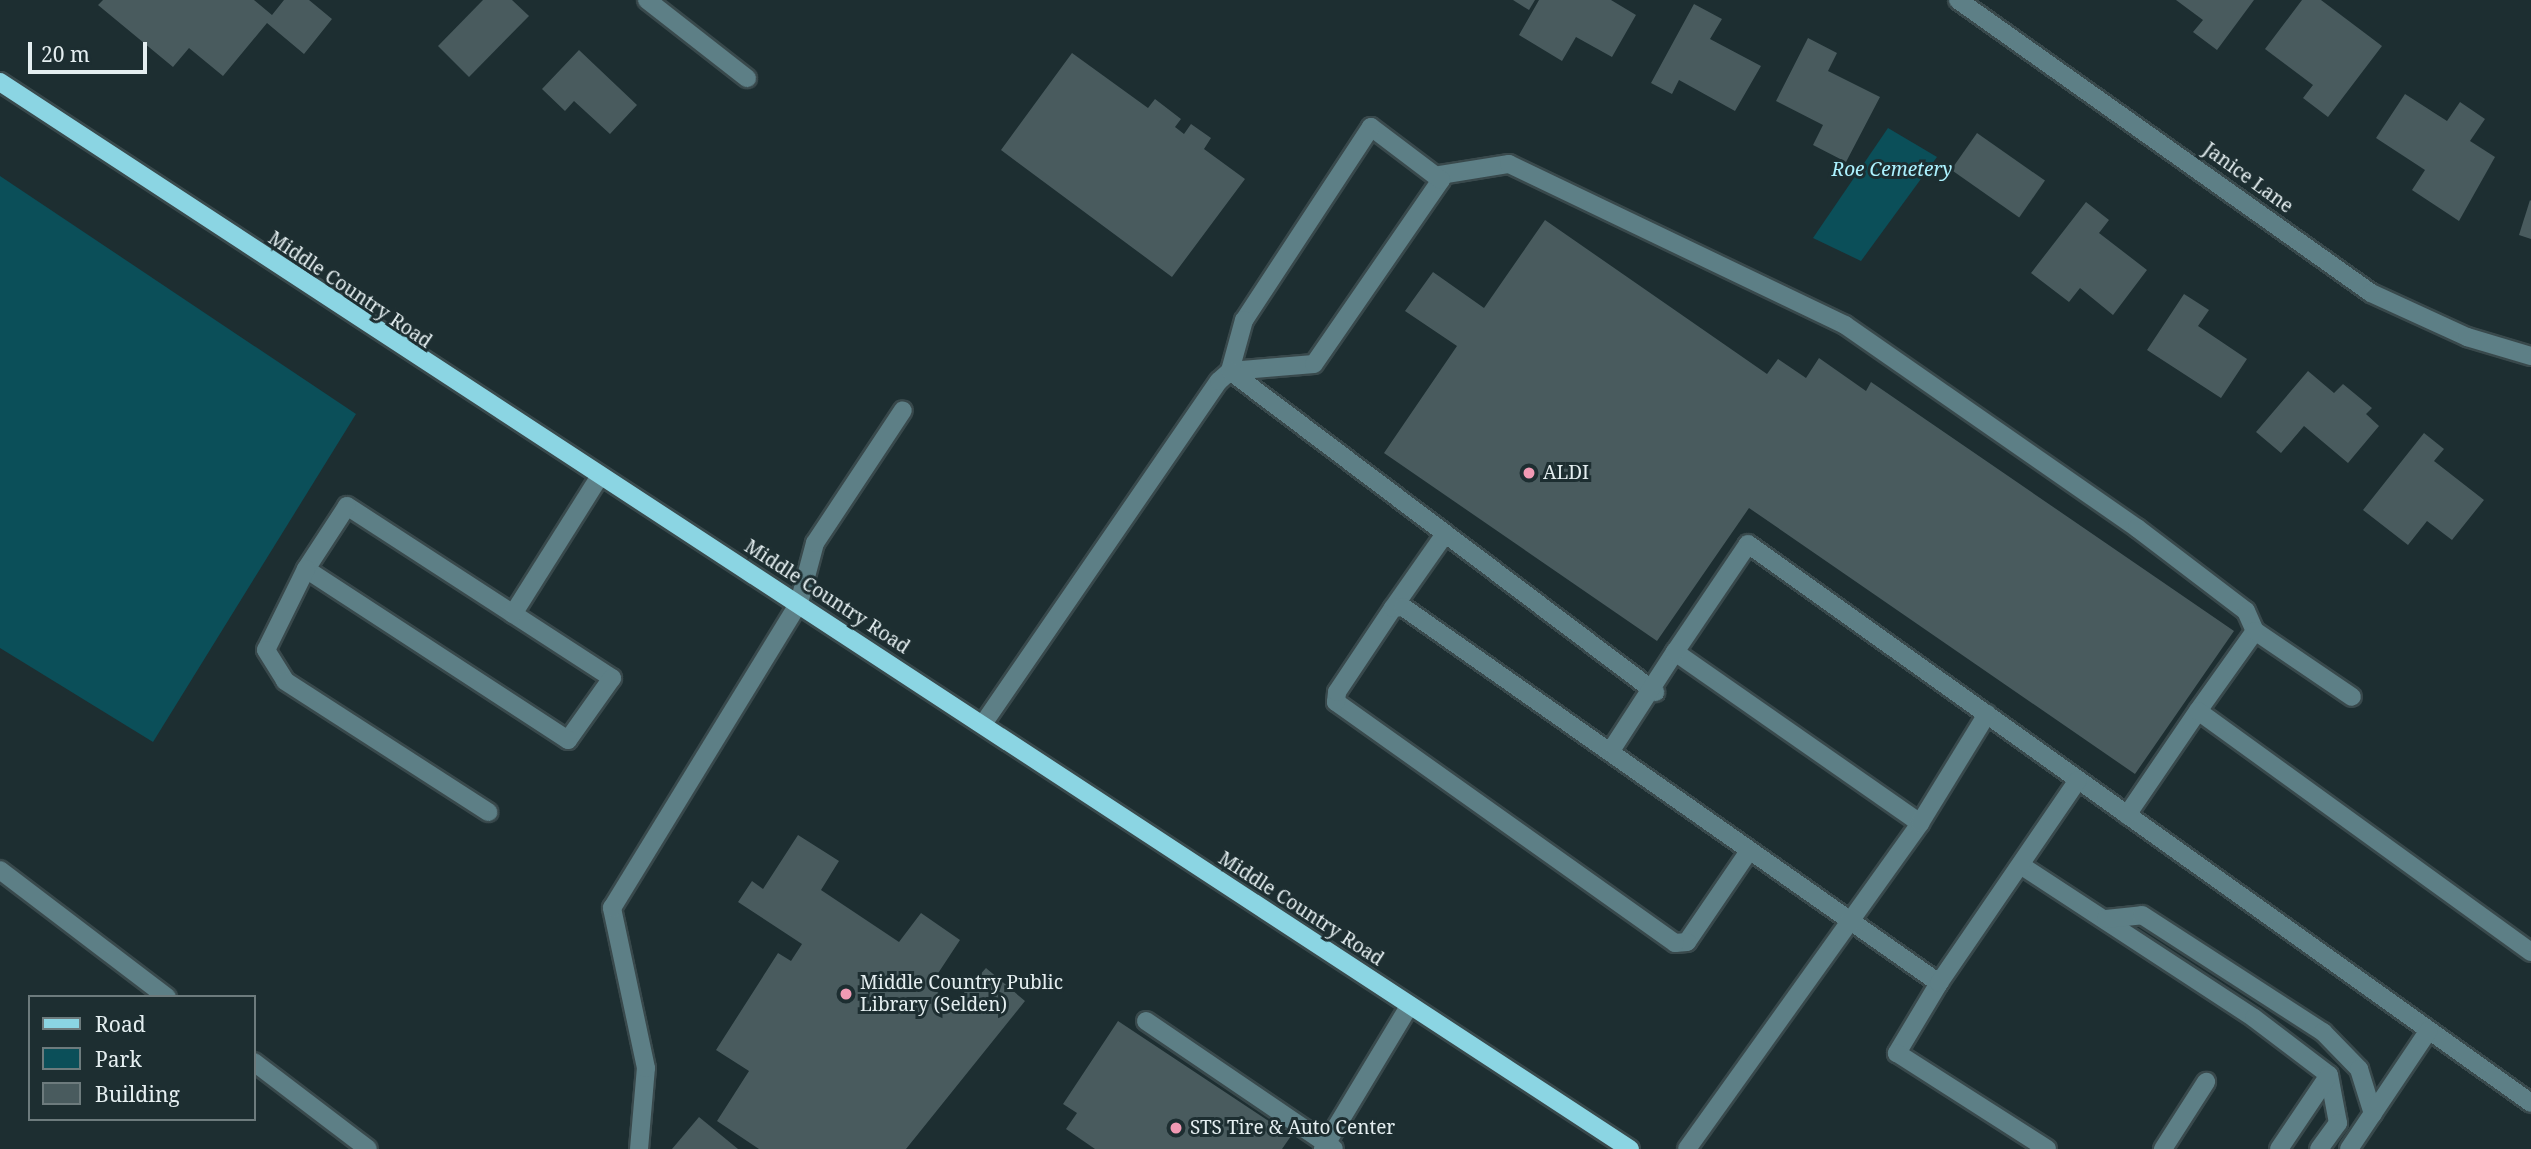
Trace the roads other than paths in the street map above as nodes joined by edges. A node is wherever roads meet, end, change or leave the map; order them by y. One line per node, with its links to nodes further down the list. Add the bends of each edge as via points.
1 (647, 0): 3 (street)
2 (1958, 0): 6 (street, Janice Lane, via 2371,293 2467,337)
3 (747, 78)
4 (0, 82): 9 (main road, Middle Country Road)
5 (1440, 175): 7 (street, via 1314,364); 7 (street, via 1367,129 1244,320); 15 (street, via 1509,164 1845,326 2137,528 2246,611)
6 (2531, 356)
7 (1230, 371): 10 (street); 21 (street)
8 (903, 410): 12 (street, via 815,543)
9 (600, 476): 12 (main road, Middle Country Road); 14 (street)
10 (1445, 534): 13 (street); 17 (street)
11 (306, 569): 14 (street, via 347,506); 14 (street, via 568,740 612,678); 24 (street, via 266,650 285,681)
12 (799, 603): 21 (main road, Middle Country Road); 45 (street, via 612,908 646,1068)
13 (1392, 608): 22 (street, via 1403,607); 27 (street, via 1336,702 1675,943 1688,942)
14 (513, 614)
15 (2255, 631): 18 (street); 19 (street)
16 (1675, 652): 17 (street); 20 (street, via 1748,544); 26 (street)
17 (1654, 692): 22 (street)
18 (2352, 697)
19 (2198, 710): 25 (street); 32 (street)
20 (1987, 714): 23 (street); 26 (street)
21 (983, 724): 35 (main road, Middle Country Road)
22 (1610, 752): 27 (street)
23 (2078, 780): 25 (street); 28 (street)
24 (488, 812)
25 (2127, 815): 37 (street)
26 (1920, 823): 31 (street)
27 (1749, 851): 31 (street)
28 (2022, 866): 30 (street); 33 (street)
29 (0, 870): 34 (street)
30 (2106, 919): 39 (street); 42 (street, via 2143,915 2323,1032 2359,1069)
31 (1849, 922): 33 (street); 47 (street)
32 (2531, 952)
33 (1939, 983): 48 (street, via 1897,1052)
34 (164, 995)
35 (1410, 1005): 43 (street); 46 (main road, Middle Country Road)
36 (1146, 1021): 43 (street)
37 (2430, 1030): 41 (street); 42 (street)
38 (256, 1064): 44 (street)
39 (2329, 1075): 50 (street); 51 (street, via 2337,1123)
40 (2206, 1082): 49 (street)
41 (2529, 1096)
42 (2373, 1114): 52 (street)
43 (1328, 1147)
44 (368, 1149)
45 (639, 1149)
46 (1630, 1149)
47 (1687, 1149)
48 (2046, 1149)
49 (2163, 1149)
50 (2279, 1149)
51 (2319, 1149)
52 (2349, 1149)

